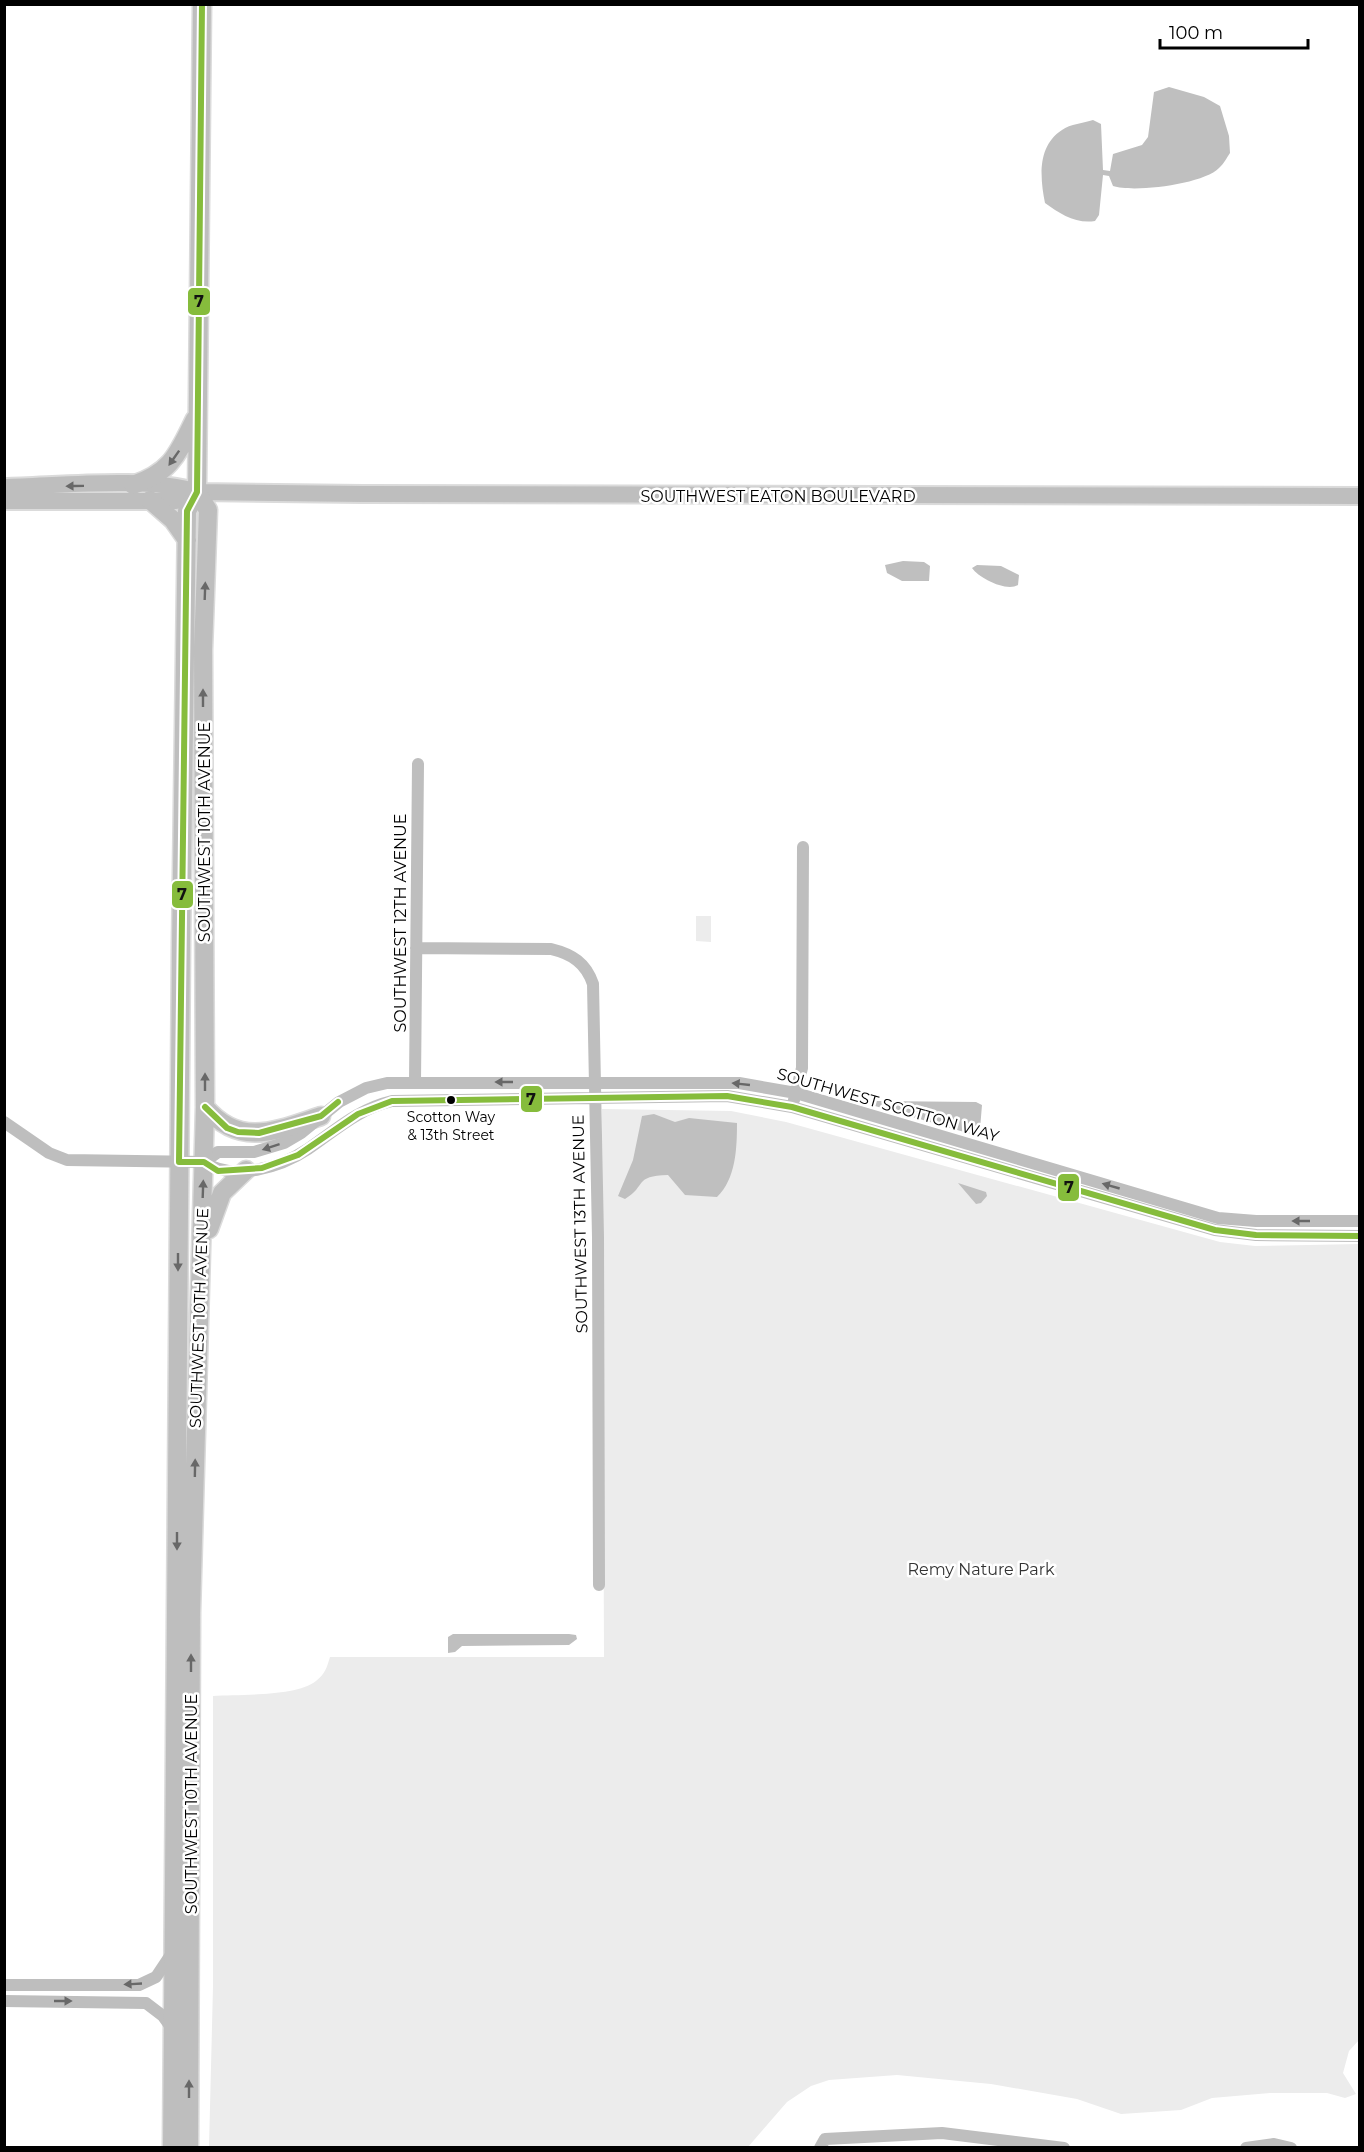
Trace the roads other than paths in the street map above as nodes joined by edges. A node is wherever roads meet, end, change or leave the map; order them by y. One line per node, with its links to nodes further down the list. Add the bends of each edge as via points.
1 (202, 4): 2 (highway, SOUTHWEST 10TH AVENUE)
2 (198, 415): 3 (highway, one-way to 3, via 166,470); 6 (highway, SOUTHWEST 10TH AVENUE)
3 (133, 485): 4 (main road, SOUTHWEST EATON BOULEVARD, one-way to 4); 6 (main road, SOUTHWEST EATON BOULEVARD, via 177,486)
4 (35, 486): 5 (main road, SOUTHWEST EATON BOULEVARD); 7 (main road)
5 (4, 487)
6 (197, 492): 8 (main road, SOUTHWEST EATON BOULEVARD); 9 (main road, SOUTHWEST EATON BOULEVARD, via 176,501); 11 (highway, SOUTHWEST 10TH AVENUE, via 187,510); 19 (highway, SOUTHWEST 10TH AVENUE, one-way to 6, via 203,650 208,510)
7 (4, 494)
8 (1359, 496)
9 (150, 500): 10 (main road, SOUTHWEST EATON BOULEVARD); 11 (highway, via 173,520)
10 (4, 501)
11 (187, 540): 23 (highway, SOUTHWEST 10TH AVENUE)
12 (418, 764): 14 (street, SOUTHWEST 12TH AVENUE)
13 (803, 848): 17 (street, via 802,1068)
14 (416, 948): 15 (street, SOUTHWEST 12TH AVENUE); 16 (street, SOUTHWEST 13TH AVENUE, via 550,949 570,954 582,964 593,984)
15 (415, 1082): 16 (street, SOUTHWEST SCOTTON WAY, one-way to 15); 21 (street, SOUTHWEST SCOTTON WAY, via 366,1088)
16 (594, 1082): 17 (street, SOUTHWEST SCOTTON WAY, one-way to 16, via 739,1083); 18 (street, SOUTHWEST 13TH AVENUE)
17 (796, 1093): 20 (street); 26 (street, SOUTHWEST SCOTTON WAY, one-way to 17)
18 (595, 1098): 20 (street, SOUTHWEST SCOTTON WAY, via 727,1096); 25 (street, SOUTHWEST SCOTTON WAY, via 384,1103 347,1120 298,1155); 31 (street, SOUTHWEST 13TH AVENUE)
19 (205, 1107): 21 (highway, via 221,1123 238,1132 271,1131); 24 (highway, SOUTHWEST 10TH AVENUE)
20 (792, 1107): 27 (street, SOUTHWEST SCOTTON WAY)
21 (321, 1116): 24 (street, SOUTHWEST SCOTTON WAY, one-way to 24, via 284,1143 254,1152 218,1152)
22 (4, 1122): 23 (street, SOUTHWEST SCOTTON WAY, via 49,1154 67,1160)
23 (179, 1162): 24 (street, SOUTHWEST SCOTTON WAY); 32 (highway, SOUTHWEST 10TH AVENUE, one-way to 32)
24 (204, 1162): 25 (street, SOUTHWEST SCOTTON WAY, via 218,1171); 30 (highway, SOUTHWEST 10TH AVENUE, one-way to 24)
25 (246, 1170): 30 (highway, via 226,1187 218,1200)
26 (1151, 1198): 27 (street); 28 (street, SOUTHWEST SCOTTON WAY, one-way to 26, via 1229,1219)
27 (1147, 1211): 29 (street, SOUTHWEST SCOTTON WAY, via 1238,1234)
28 (1359, 1221)
29 (1359, 1236)
30 (202, 1247): 39 (highway, SOUTHWEST 10TH AVENUE, one-way to 30, via 191,1613)
31 (599, 1585)
32 (174, 1949): 33 (street, one-way to 33, via 156,1977 139,1985); 35 (highway, SOUTHWEST 10TH AVENUE)
33 (4, 1985)
34 (4, 2001): 35 (street, one-way to 35, via 146,2002)
35 (173, 2030): 38 (highway, SOUTHWEST 10TH AVENUE)
36 (820, 2146): 37 (street, via 825,2139 930,2132)
37 (1040, 2146): 40 (street)
38 (172, 2148)
39 (189, 2148)
40 (1064, 2148)
41 (1246, 2148): 42 (street, via 1274,2144)
42 (1291, 2148)

